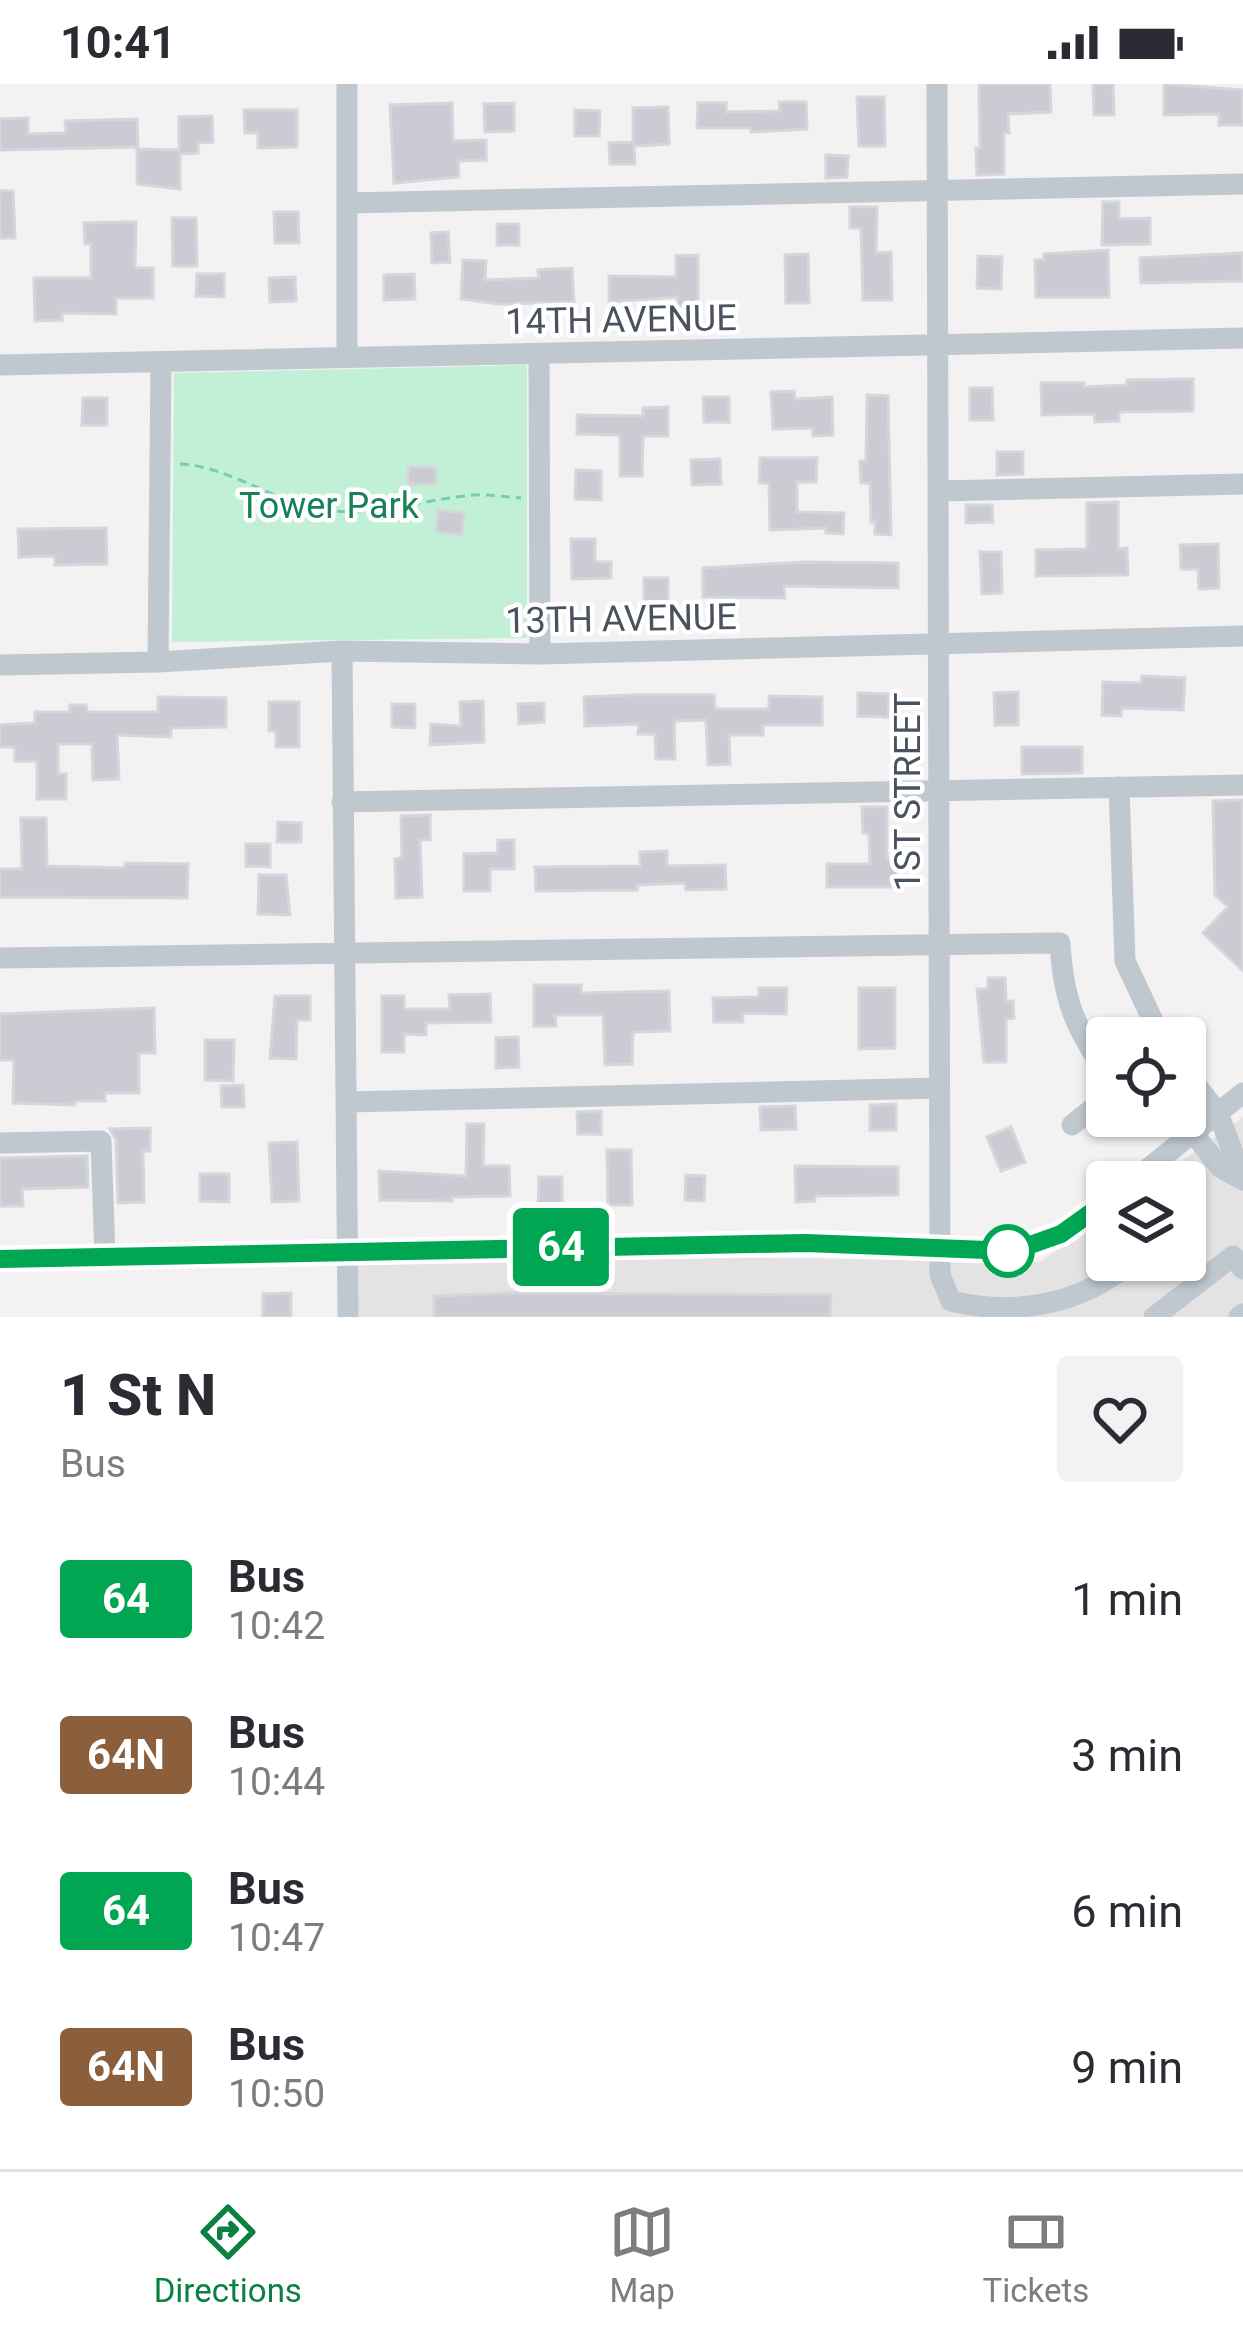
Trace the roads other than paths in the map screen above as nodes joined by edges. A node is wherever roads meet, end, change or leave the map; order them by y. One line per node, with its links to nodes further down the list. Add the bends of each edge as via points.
1 (347, 84): 5 (street)
2 (937, 84): 4 (street, 1ST STREET)
3 (1243, 184): 4 (street)
4 (937, 193): 5 (street); 7 (street, 1ST STREET)
5 (347, 203): 9 (street)
6 (1243, 338): 7 (street, 14TH AVENUE)
7 (937, 344): 8 (street, 14TH AVENUE); 13 (street, 1ST STREET)
8 (539, 355): 9 (street, 14TH AVENUE); 17 (street)
9 (347, 357): 10 (street, 14TH AVENUE)
10 (161, 362): 11 (street, 14TH AVENUE); 18 (street)
11 (0, 365)
12 (1243, 484): 13 (street)
13 (939, 491): 15 (street, 1ST STREET)
14 (1243, 636): 15 (street, 13TH AVENUE)
15 (940, 646): 17 (street, 13TH AVENUE); 22 (street, 1ST STREET)
16 (342, 650): 17 (street, 13TH AVENUE); 18 (street, 13TH AVENUE); 23 (street)
17 (540, 654)
18 (158, 662): 19 (street, 13TH AVENUE)
19 (0, 665)
20 (1243, 785): 21 (street)
21 (1119, 787): 22 (street); 27 (street, via 1125,961)
22 (940, 790): 23 (street); 24 (street, 1ST STREET)
23 (342, 802): 25 (street)
24 (939, 947): 25 (street); 28 (street, via 1060,943 1062,977); 29 (street, 1ST STREET)
25 (343, 951): 26 (street); 32 (street)
26 (0, 958)
27 (1150, 1017)
28 (1086, 1044)
29 (939, 1088): 32 (street); 43 (street, 1ST STREET)
30 (1243, 1093): 33 (street)
31 (1206, 1098): 33 (street)
32 (348, 1102): 44 (street)
33 (1218, 1113): 35 (street); 41 (street)
34 (1086, 1114): 36 (street)
35 (1206, 1123)
36 (1072, 1125)
37 (1189, 1137): 40 (street)
38 (1196, 1137): 41 (street, via 1221,1168)
39 (0, 1143): 45 (street, via 101,1141)
40 (1168, 1161)
41 (1243, 1179)
42 (1086, 1216): 43 (street, via 1027,1248)
43 (938, 1245): 44 (street); 48 (street, 1ST STREET, via 951,1301 976,1308 1036,1308)
44 (348, 1252): 45 (street); 49 (street)
45 (105, 1257): 46 (street)
46 (0, 1259)
47 (1243, 1269): 50 (street, via 1233,1256)
48 (1104, 1281)
49 (348, 1317)
50 (1154, 1317)

